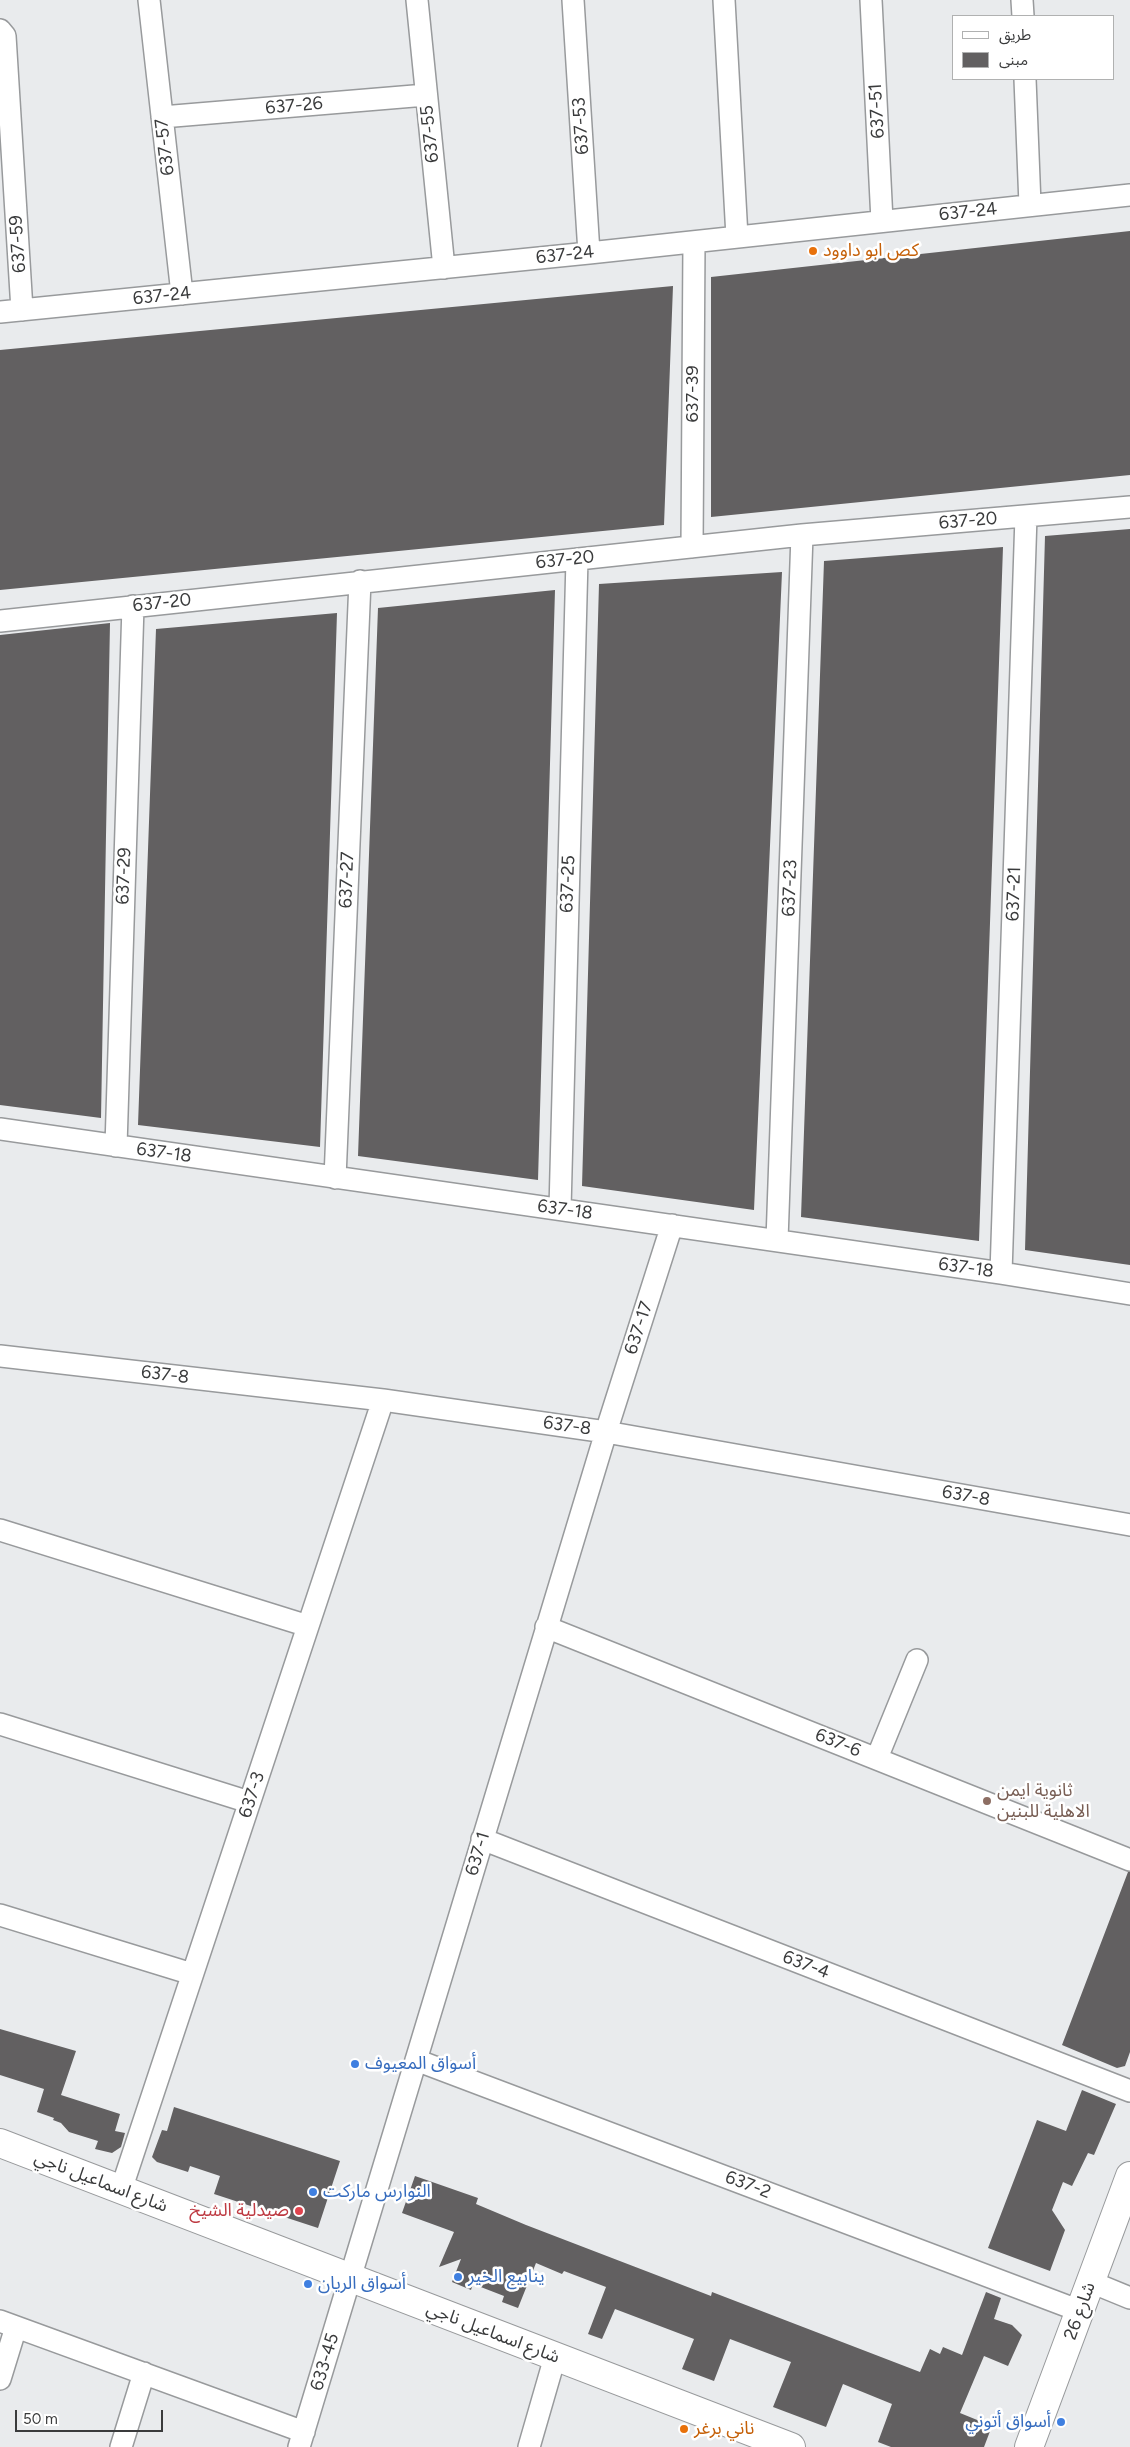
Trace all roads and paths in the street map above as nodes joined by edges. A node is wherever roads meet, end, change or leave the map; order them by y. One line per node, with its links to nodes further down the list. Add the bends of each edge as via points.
1 (149, 0): 11 (street, 637-57)
2 (417, 0): 10 (street, 637-55)
3 (573, 0): 17 (street, 637-53)
4 (724, 0): 15 (street)
5 (871, 0): 14 (street, 637-51)
6 (1022, 0): 7 (street)
7 (1023, 15)
8 (0, 30): 20 (street, 637-59, via 5,36)
9 (1025, 80): 13 (street)
10 (426, 95): 11 (street, 637-26); 18 (street, 637-55)
11 (162, 117): 19 (street, 637-57)
12 (1130, 194): 13 (street, 637-24)
13 (1030, 205): 14 (street, 637-24)
14 (882, 221): 15 (street, 637-24)
15 (737, 237): 16 (street, 637-24)
16 (694, 242): 17 (street, 637-24); 25 (street, 637-39)
17 (589, 253): 18 (street, 637-24)
18 (444, 268): 19 (street, 637-24)
19 (182, 294): 20 (street, 637-24)
20 (22, 310): 21 (street, 637-24)
21 (0, 312)
22 (1130, 506): 23 (street, 637-20)
23 (1026, 516): 24 (street, 637-20); 36 (street, 637-21)
24 (802, 535): 25 (street, 637-20); 35 (street, 637-23)
25 (692, 547): 26 (street, 637-20)
26 (577, 559): 27 (street, 637-20); 33 (street, 637-25)
27 (360, 581): 28 (street, 637-20); 32 (street, 637-27)
28 (133, 606): 29 (street, 637-20); 31 (street, 637-29)
29 (0, 621)
30 (0, 1129): 31 (street, 637-18)
31 (116, 1146): 32 (street, 637-18)
32 (335, 1178): 33 (street, 637-18)
33 (560, 1209): 34 (street, 637-18)
34 (672, 1225): 35 (street, 637-18); 40 (street, 637-17)
35 (777, 1240): 36 (street, 637-18)
36 (1001, 1273): 37 (street, 637-18)
37 (1130, 1294)
38 (0, 1356): 39 (street, 637-8)
39 (383, 1400): 40 (street, 637-8); 43 (street, 637-3)
40 (606, 1432): 41 (street, 637-8); 44 (street, 637-1)
41 (1130, 1525)
42 (0, 1530): 43 (street)
43 (308, 1626): 48 (street, 637-3)
44 (546, 1627): 47 (street, 637-6); 49 (street, 637-1)
45 (917, 1660): 47 (street)
46 (0, 1724): 48 (street)
47 (877, 1758): 50 (street, 637-6)
48 (250, 1802): 52 (street, 637-3)
49 (482, 1839): 53 (street, 637-1); 54 (street, 637-4)
50 (1130, 1860)
51 (0, 1915): 52 (street)
52 (192, 1974): 57 (street, 637-3)
53 (416, 2060): 58 (street, 637-1); 61 (street, 637-2)
54 (1130, 2091)
55 (0, 2143): 57 (street, شارع اسماعيل ناجي)
56 (1130, 2176): 59 (street, شارع 26)
57 (121, 2190): 58 (street, شارع اسماعيل ناجي)
58 (350, 2277): 63 (street, شارع اسماعيل ناجي); 66 (street, 633-45)
59 (1091, 2282): 60 (street); 61 (street, شارع 26)
60 (1130, 2298)
61 (1080, 2310): 70 (street, شارع 26)
62 (8, 2324): 64 (street); 65 (street)
63 (555, 2356): 68 (street); 69 (street, شارع اسماعيل ناجي)
64 (144, 2373): 66 (street); 67 (street)
65 (0, 2379)
66 (302, 2440)
67 (122, 2447)
68 (528, 2447)
69 (791, 2447)
70 (1030, 2447)

